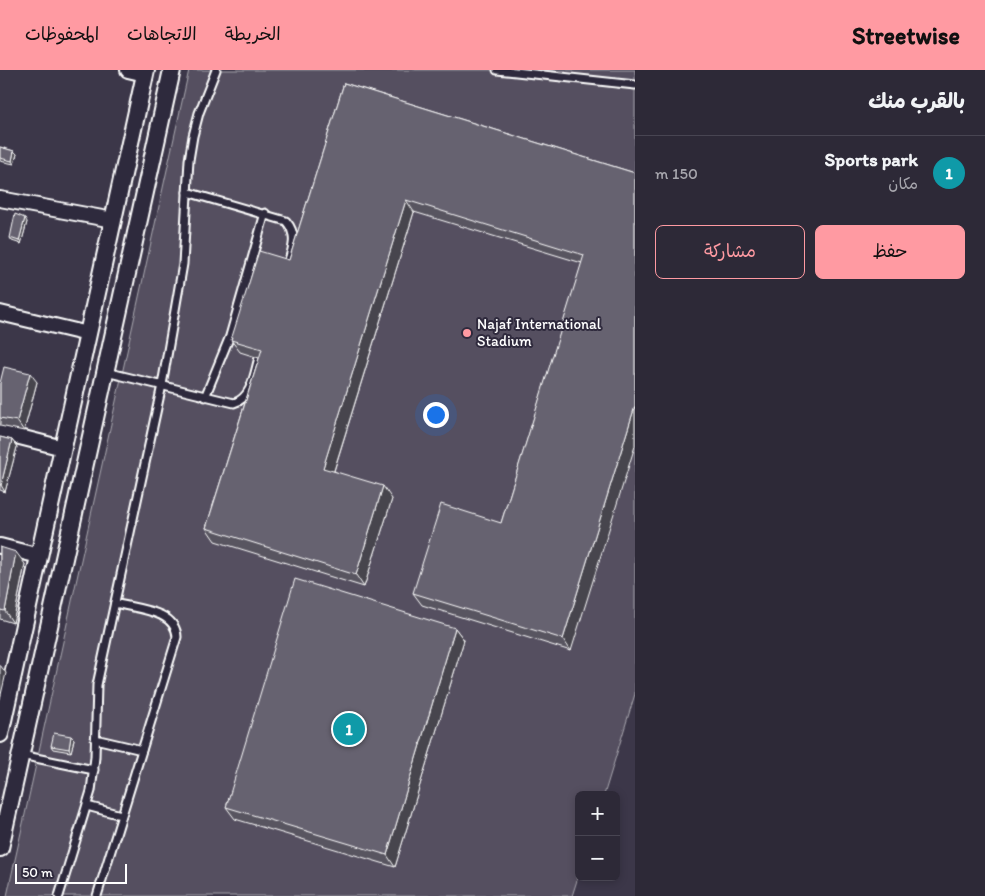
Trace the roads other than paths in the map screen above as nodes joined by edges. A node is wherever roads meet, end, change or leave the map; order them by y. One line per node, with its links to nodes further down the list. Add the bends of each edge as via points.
1 (128, 70): 5 (street)
2 (172, 70): 15 (street)
3 (216, 70): 7 (lane, via 193,136)
4 (497, 70): 6 (lane)
5 (146, 72): 10 (street)
6 (635, 85)
7 (187, 192): 9 (lane); 16 (lane, via 182,270)
8 (0, 199): 10 (street)
9 (265, 213): 11 (lane, via 286,220 293,232 294,244); 17 (lane, via 230,336)
10 (113, 220): 13 (street)
11 (286, 269)
12 (0, 313): 13 (street)
13 (88, 334): 19 (street)
14 (259, 358): 17 (lane, via 248,393 240,401 228,403)
15 (106, 371): 16 (lane); 26 (street)
16 (162, 386): 17 (lane); 22 (lane)
17 (205, 397)
18 (0, 432): 19 (street)
19 (62, 448): 21 (street)
20 (0, 546): 21 (street)
21 (39, 556): 23 (street)
22 (115, 603): 24 (lane, via 97,685); 25 (lane, via 165,616 177,631)
23 (0, 734)
24 (95, 739): 25 (lane); 27 (lane)
25 (142, 750): 29 (lane)
26 (20, 755): 27 (lane); 30 (street)
27 (94, 770): 28 (lane)
28 (87, 806): 29 (lane); 31 (lane)
29 (122, 815): 32 (lane)
30 (0, 848)
31 (59, 896)
32 (97, 896)

